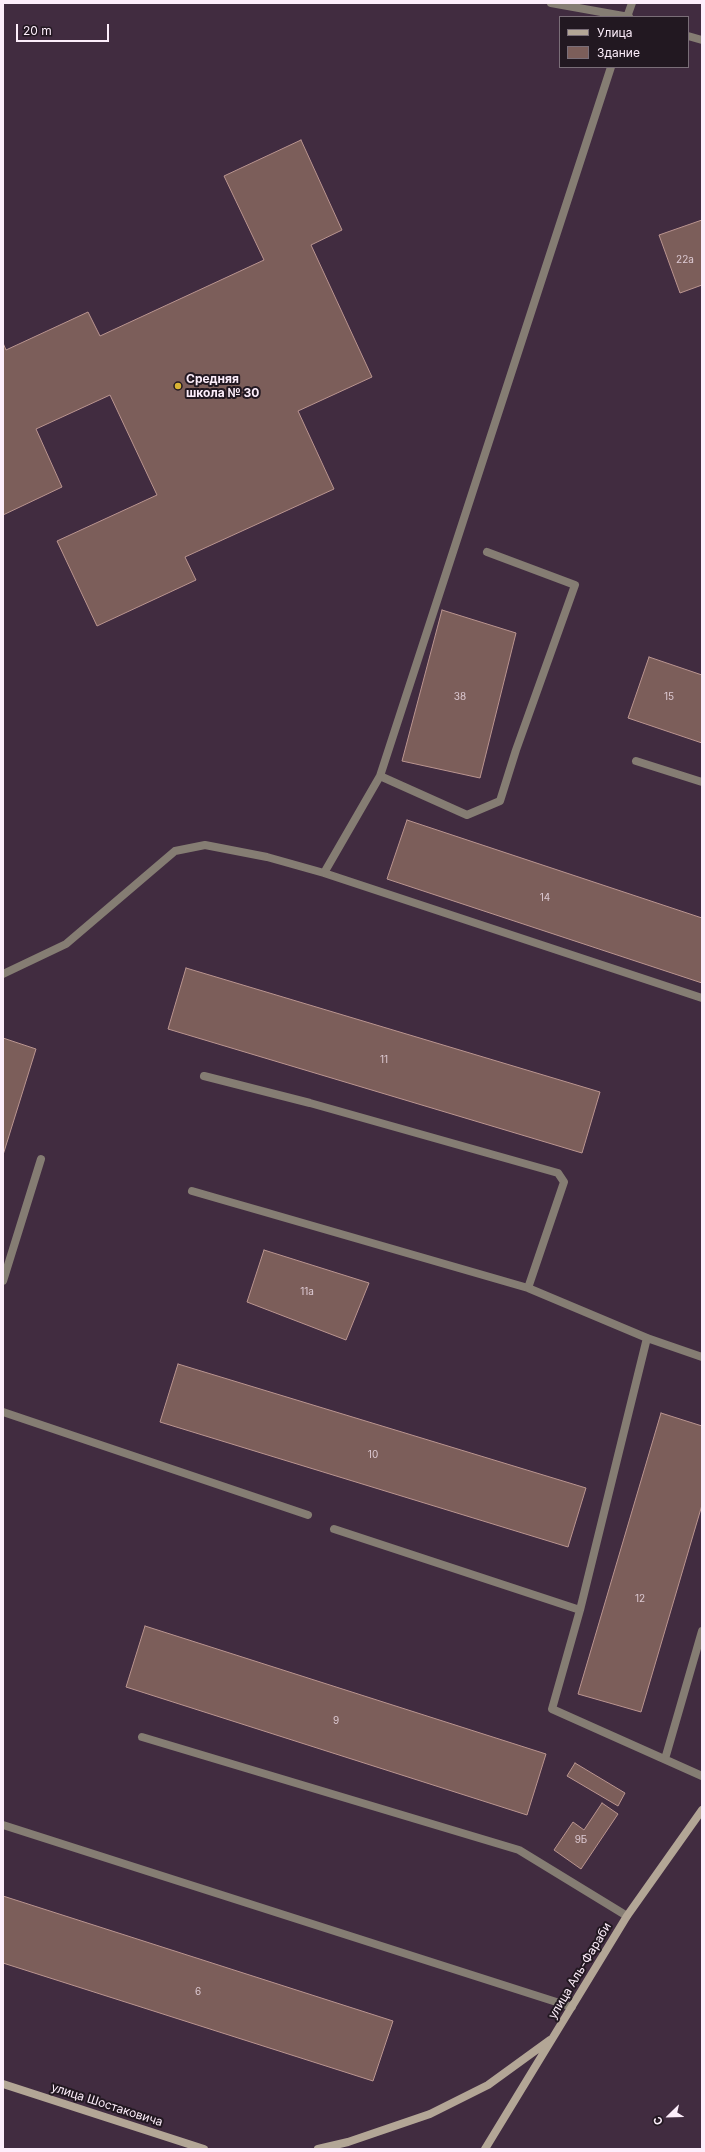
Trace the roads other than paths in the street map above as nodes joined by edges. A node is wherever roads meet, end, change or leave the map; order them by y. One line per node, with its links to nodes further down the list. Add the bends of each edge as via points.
1 (551, 3): 3 (lane)
2 (632, 3): 4 (lane)
3 (622, 16)
4 (628, 16)
5 (689, 36): 6 (lane)
6 (702, 40)
7 (611, 68): 10 (lane)
8 (487, 552): 10 (lane, via 575,586 500,801 467,816)
9 (636, 761): 11 (lane)
10 (380, 776): 12 (lane)
11 (702, 782)
12 (324, 872): 13 (lane, via 205,845 175,851 66,944); 14 (lane)
13 (3, 974)
14 (702, 998)
15 (204, 1076): 19 (lane, via 558,1173 564,1182)
16 (41, 1159): 18 (lane)
17 (192, 1191): 19 (lane)
18 (3, 1281)
19 (528, 1288): 20 (lane)
20 (647, 1338): 21 (lane); 25 (lane)
21 (702, 1357)
22 (3, 1412): 23 (lane)
23 (308, 1515)
24 (334, 1528): 25 (lane)
25 (580, 1610): 28 (lane, via 552,1709)
26 (702, 1631): 28 (lane)
27 (142, 1737): 32 (lane, via 519,1850)
28 (665, 1759): 29 (lane)
29 (702, 1776)
30 (702, 1810): 32 (main road, улица Аль-Фараби)
31 (3, 1826): 33 (lane)
32 (627, 1916): 33 (main road, улица Аль-Фараби)
33 (572, 2007): 34 (main road, улица Аль-Фараби)
34 (553, 2038): 37 (main road, via 488,2086 430,2114 348,2142); 38 (main road, улица Аль-Фараби)
35 (3, 2084): 36 (main road, улица Шостаковича)
36 (199, 2148)
37 (318, 2149)
38 (485, 2149)

